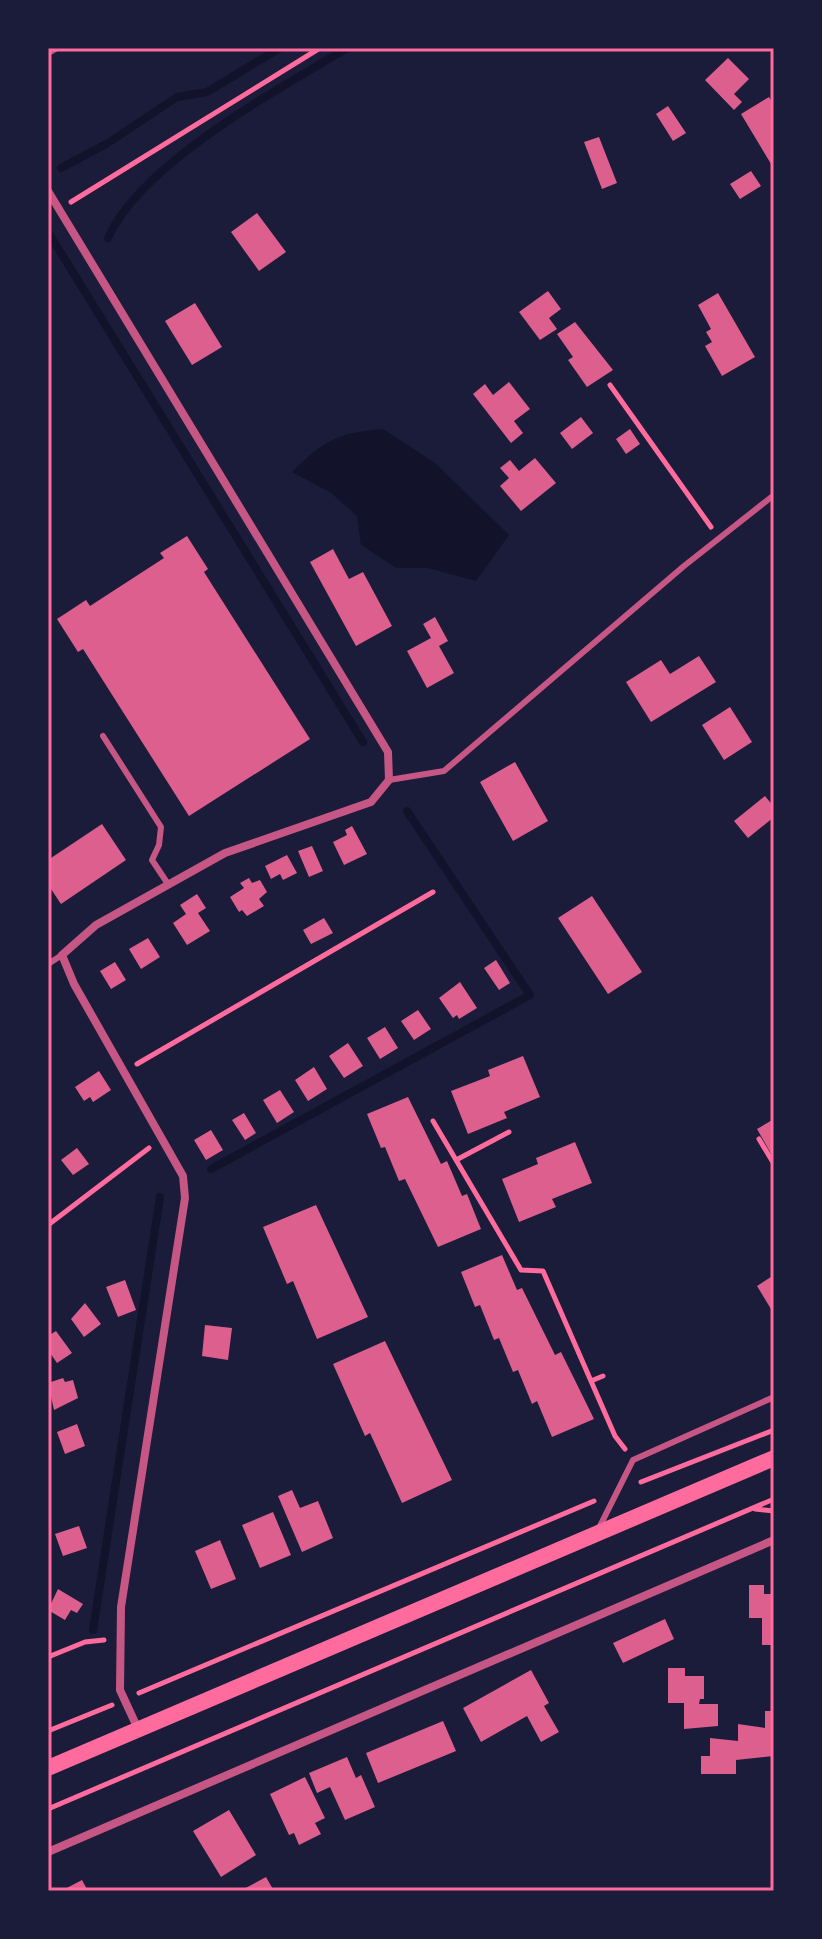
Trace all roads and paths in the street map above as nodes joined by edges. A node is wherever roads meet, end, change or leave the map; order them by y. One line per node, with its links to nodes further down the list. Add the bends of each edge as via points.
1 (55, 48): 3 (street)
2 (320, 48): 5 (path)
3 (48, 52)
4 (48, 191): 5 (street)
5 (60, 209): 10 (street, via 388,752)
6 (610, 385): 8 (path)
7 (774, 495): 8 (lane)
8 (719, 539): 10 (lane, via 444,771)
9 (103, 736): 11 (lane, via 161,827 152,860)
10 (389, 780): 11 (street, via 371,802 225,853)
11 (168, 884): 13 (street, via 96,925)
12 (433, 892): 15 (path)
13 (62, 955): 14 (lane); 15 (street)
14 (48, 964)
15 (125, 1071): 18 (street)
16 (433, 1121): 20 (path)
17 (509, 1132): 20 (path)
18 (164, 1137): 22 (path); 35 (street, via 183,1176 185,1198)
19 (759, 1139): 21 (path)
20 (458, 1159): 24 (path, via 521,1270 543,1271)
21 (774, 1164)
22 (48, 1225)
23 (603, 1376): 24 (path)
24 (591, 1381): 28 (path, via 615,1436)
25 (774, 1397): 28 (lane)
26 (774, 1430): 29 (path)
27 (774, 1458): 33 (main road)
28 (633, 1460): 29 (lane)
29 (617, 1491): 33 (lane); 37 (path)
30 (774, 1499): 31 (path)
31 (751, 1509): 32 (path); 41 (path)
32 (774, 1511)
33 (597, 1533): 38 (main road)
34 (774, 1540): 42 (street)
35 (120, 1639): 36 (path, via 85,1642); 37 (street)
36 (48, 1657)
37 (124, 1700): 38 (street); 39 (path)
38 (138, 1729): 40 (main road)
39 (48, 1731)
40 (48, 1768)
41 (48, 1809)
42 (48, 1852)

